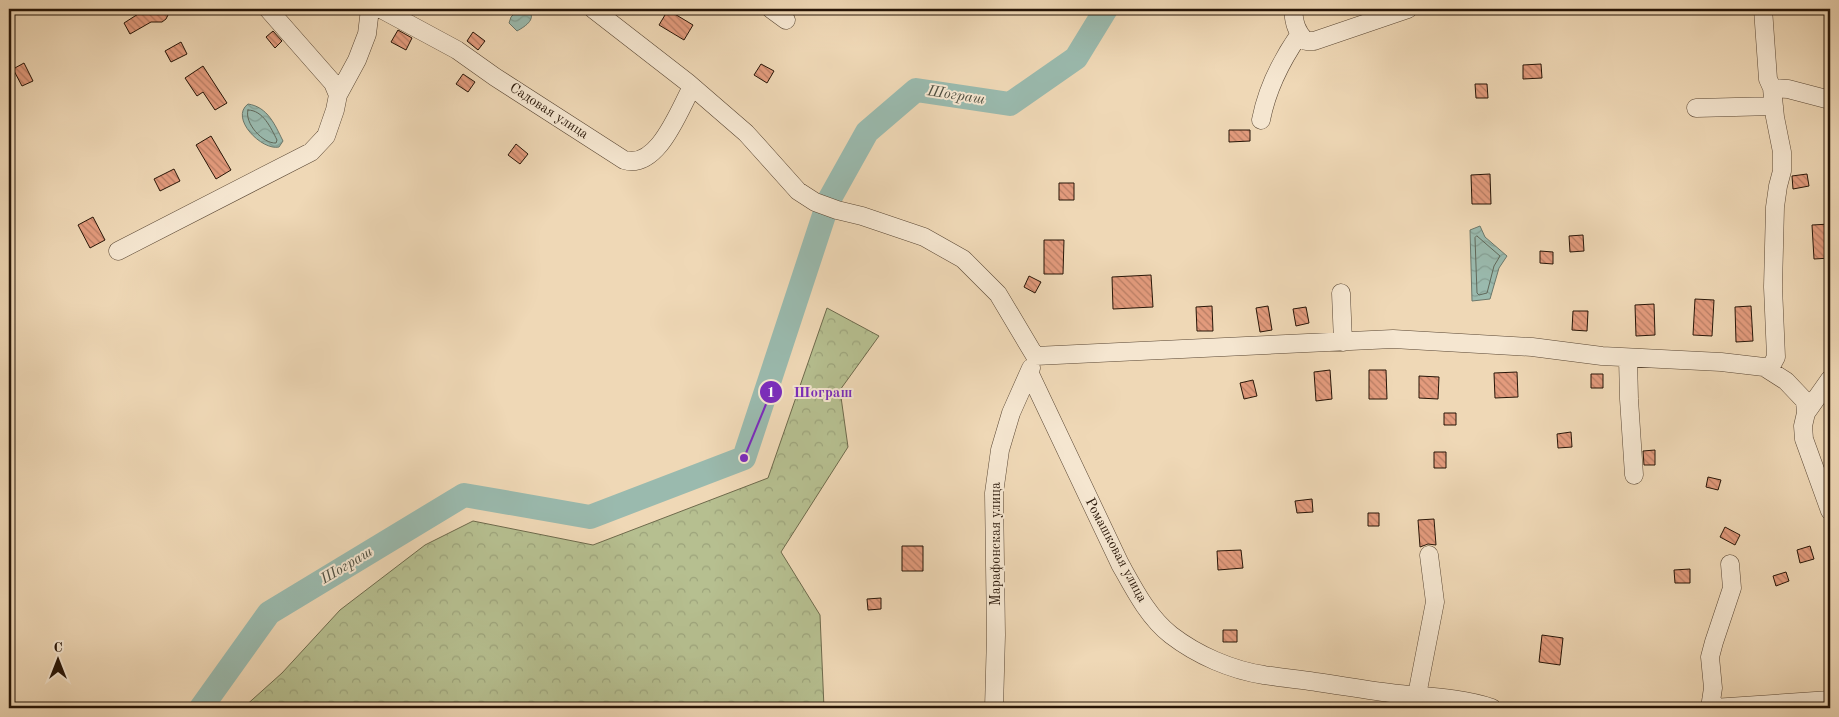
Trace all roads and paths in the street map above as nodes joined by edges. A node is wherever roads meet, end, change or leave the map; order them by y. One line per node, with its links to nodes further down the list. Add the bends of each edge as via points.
1 (268, 9): 12 (street, via 333,83)
2 (370, 9): 12 (street, via 367,34)
3 (381, 9): 11 (street, Садовая улица, via 457,50 624,160 633,162 650,156 664,138)
4 (593, 9): 11 (street)
5 (771, 9): 9 (street)
6 (1293, 9): 10 (street)
7 (1408, 9): 10 (street, via 1314,41 1306,41)
8 (1763, 9): 13 (street, via 1768,79)
9 (786, 20)
10 (1299, 35): 16 (street, via 1284,57 1264,103)
11 (692, 87): 20 (street, via 746,133 798,192 837,210 924,237 963,259 998,294)
12 (338, 95): 17 (street, via 326,136 311,152)
13 (1773, 97): 14 (street, via 1788,89); 15 (street); 22 (street, via 1782,171 1775,207 1773,287 1776,357)
14 (1830, 100)
15 (1696, 108)
16 (1261, 120)
17 (118, 251)
18 (1341, 293): 19 (street)
19 (1343, 342): 20 (street); 21 (street, via 1394,339 1532,347)
20 (1035, 356): 23 (street, Марафонская улица)
21 (1628, 358): 22 (street, via 1721,362); 26 (street)
22 (1769, 370): 25 (street, via 1798,392 1805,401)
23 (1030, 374): 30 (street, Ромашковая улица, via 1120,564 1152,616 1170,634 1196,652 1262,675); 32 (street, Марафонская улица, via 1000,450 994,493)
24 (1830, 380): 25 (street)
25 (1806, 413): 27 (street, via 1802,426 1804,439)
26 (1634, 475)
27 (1830, 511)
28 (1429, 555): 30 (street, via 1435,602)
29 (1730, 564): 34 (street, via 1732,588 1710,657 1714,688)
30 (1417, 695): 33 (street, Ромашковая улица)
31 (1830, 700): 34 (street)
32 (994, 708)
33 (1492, 708)
34 (1712, 708)

